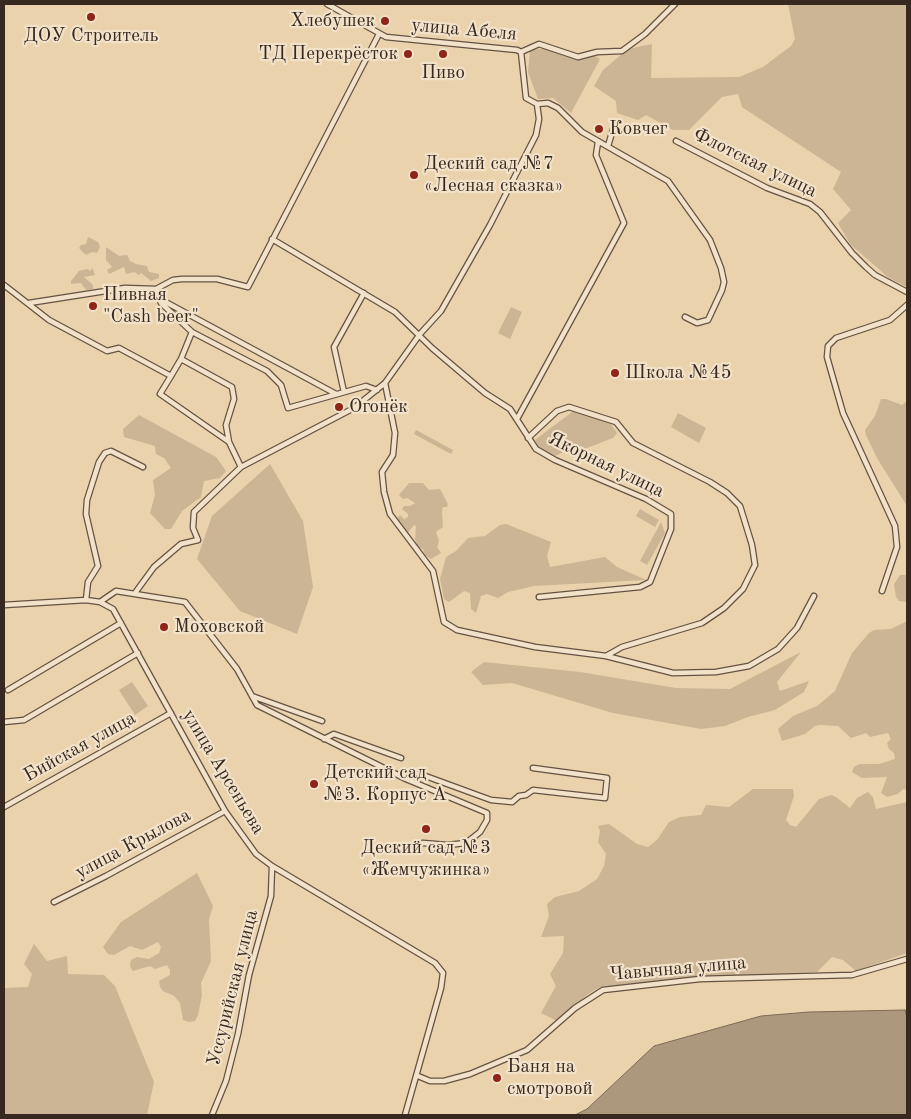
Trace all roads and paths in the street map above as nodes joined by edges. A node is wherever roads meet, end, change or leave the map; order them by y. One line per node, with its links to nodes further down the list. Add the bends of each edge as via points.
1 (326, 4): 3 (street, улица Абеля)
2 (675, 4): 4 (street, улица Абеля, via 645,34 622,51 578,57 539,44)
3 (379, 34): 4 (street, улица Абеля, via 386,38); 10 (street)
4 (521, 52): 5 (street, via 526,98)
5 (537, 104): 8 (street, via 548,103 558,108 582,132); 20 (street, via 536,135 441,311)
6 (614, 126): 9 (street)
7 (676, 141): 13 (street, Флотская улица, via 767,188 810,204 866,267)
8 (598, 142): 9 (street); 27 (street, via 596,155 624,223)
9 (608, 146): 18 (street, via 668,181 714,248 724,282 718,300 708,320 697,323)
10 (272, 239): 12 (street, via 248,287 217,279 201,279 174,280); 14 (street, Якорная улица)
11 (4, 286): 16 (street)
12 (156, 289): 15 (street); 16 (street, via 125,288)
13 (907, 292)
14 (364, 293): 20 (street, Якорная улица, via 395,312); 25 (street, via 334,347)
15 (160, 298): 19 (street); 26 (street)
16 (29, 303): 22 (street, via 49,320 108,351 119,348)
17 (907, 305): 32 (street, via 890,320 836,338 828,346 827,357 843,413 895,526 897,547)
18 (684, 317)
19 (192, 332): 21 (street); 26 (street, via 266,371 281,384 288,408)
20 (420, 334): 23 (street); 27 (street, Якорная улица, via 485,393 510,409)
21 (181, 359): 22 (street); 29 (street, via 232,386 234,399 226,425)
22 (172, 376): 29 (street, via 160,394)
23 (385, 383): 24 (street); 41 (street, via 395,433 393,455 382,472 384,492 390,514 433,571 444,622 457,630 534,646)
24 (377, 390): 25 (street, via 366,386); 30 (street, via 354,408)
25 (344, 392): 26 (street)
26 (336, 394)
27 (517, 419): 28 (street, Якорная улица)
28 (528, 438): 35 (street, Якорная улица, via 536,449 555,460 646,499 671,514 673,521 650,582 640,587); 41 (street, via 557,411 569,407 616,422 633,443 710,482 740,506 755,565 743,589 702,623 622,647)
29 (229, 442): 30 (street)
30 (242, 467): 33 (street, via 194,512 192,528 198,540 181,544 154,567)
31 (143, 468): 36 (street, via 111,451 105,453 99,462 86,507 98,566 88,582)
32 (882, 591)
33 (135, 593): 37 (street, via 116,591); 43 (street, via 185,602 237,670)
34 (814, 596): 41 (street, via 797,628 778,649 748,666 716,672 673,673)
35 (539, 597)
36 (86, 600): 37 (street); 38 (street)
37 (100, 602): 39 (street, улица Арсеньева, via 113,609)
38 (4, 605)
39 (121, 623): 40 (street, улица Арсеньева); 42 (street)
40 (138, 653): 44 (street, улица Арсеньева); 46 (street, via 24,720)
41 (606, 656)
42 (8, 690)
43 (252, 696): 45 (street); 47 (street, via 257,705)
44 (170, 713): 51 (street, Бийская улица); 52 (street, улица Арсеньева)
45 (322, 720)
46 (4, 722)
47 (324, 739): 48 (street, via 334,734); 50 (street)
48 (401, 758)
49 (533, 768): 50 (street, via 607,778 605,798 533,790 512,802 491,800 420,774)
50 (404, 778): 53 (street, via 487,813 480,832 466,843)
51 (4, 807)
52 (225, 811): 54 (street, улица Арсеньева, via 256,854); 55 (street, улица Крылова)
53 (423, 843)
54 (272, 866): 57 (street, улица Арсеньева, via 428,957 443,972); 58 (street, Уссурийская улица, via 271,896 249,975 238,1034 226,1081)
55 (54, 902)
56 (907, 959): 57 (street, Чавычная улица, via 852,975 700,979 603,990 575,1008 527,1050 470,1074 444,1081 430,1081)
57 (418, 1076): 59 (street, улица Арсеньева)
58 (212, 1115)
59 (405, 1115)

